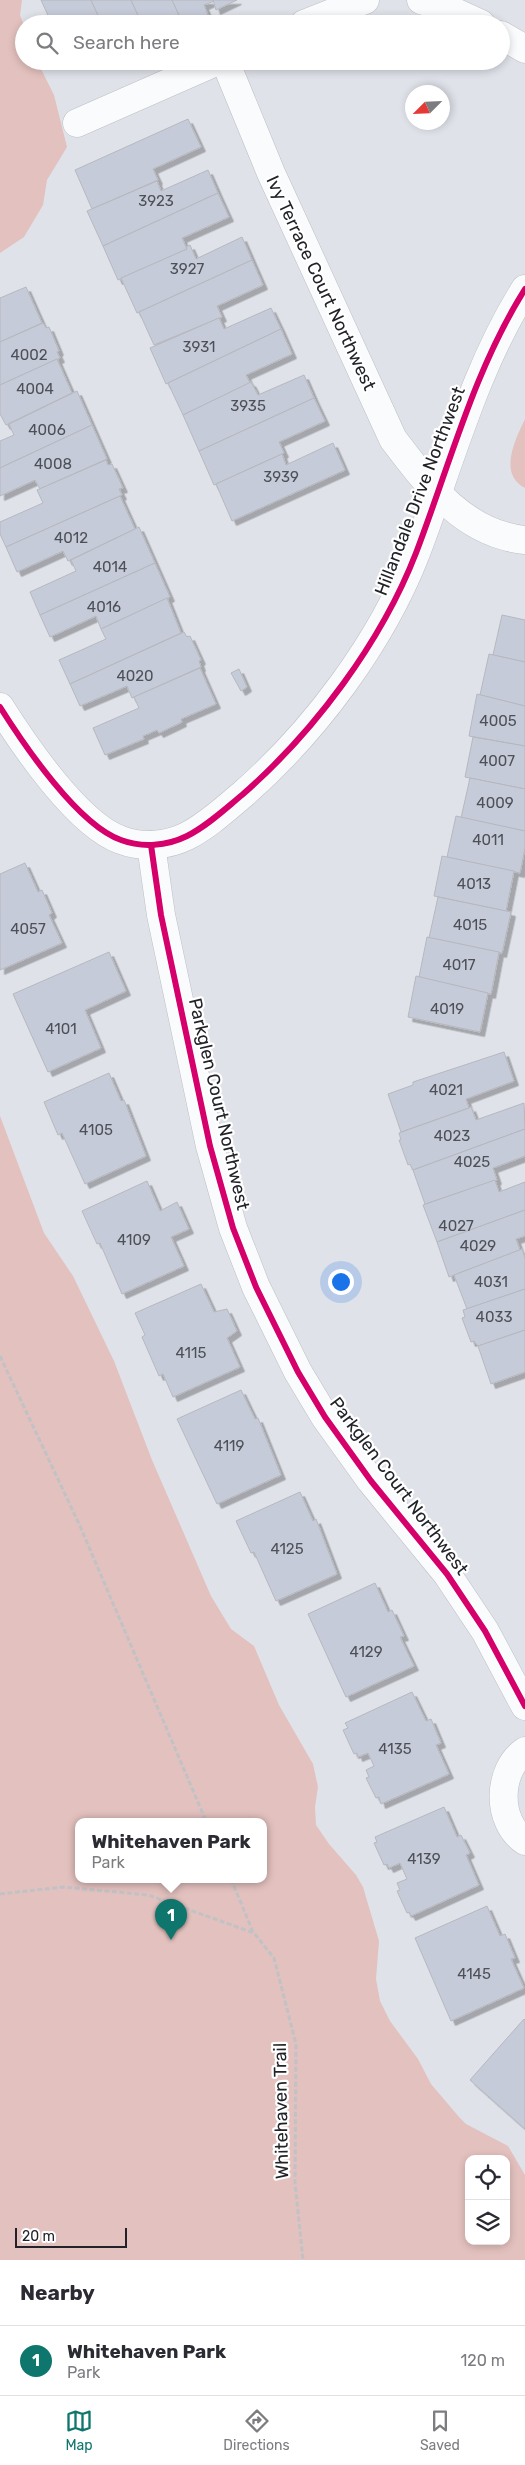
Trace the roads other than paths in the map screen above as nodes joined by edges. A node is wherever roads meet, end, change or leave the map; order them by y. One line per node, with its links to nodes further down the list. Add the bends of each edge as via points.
1 (365, 0): 3 (street)
2 (421, 0): 4 (street)
3 (327, 15)
4 (461, 15)
5 (510, 40): 6 (street)
6 (525, 49)
7 (197, 70): 9 (street)
8 (229, 70): 11 (street, Ivy Terrace Court Northwest, via 275,183 393,439)
9 (76, 123)
10 (525, 289): 11 (street, Hillandale Drive Northwest, via 478,381)
11 (437, 492): 12 (street, Ivy Terrace Court Northwest, via 456,511 483,529); 14 (street, Hillandale Drive Northwest, via 416,554 390,608 371,642 312,723 257,781 199,829 186,837)
12 (525, 540)
13 (0, 707): 14 (street, via 37,761 73,804 119,840)
14 (151, 845): 15 (street, Parkglen Court Northwest, via 161,915 210,1146 233,1228 256,1287 273,1326 321,1410 371,1481 457,1588)
15 (525, 1706)
16 (525, 1751): 17 (street, via 507,1773 503,1796 508,1818)
17 (525, 1841)

